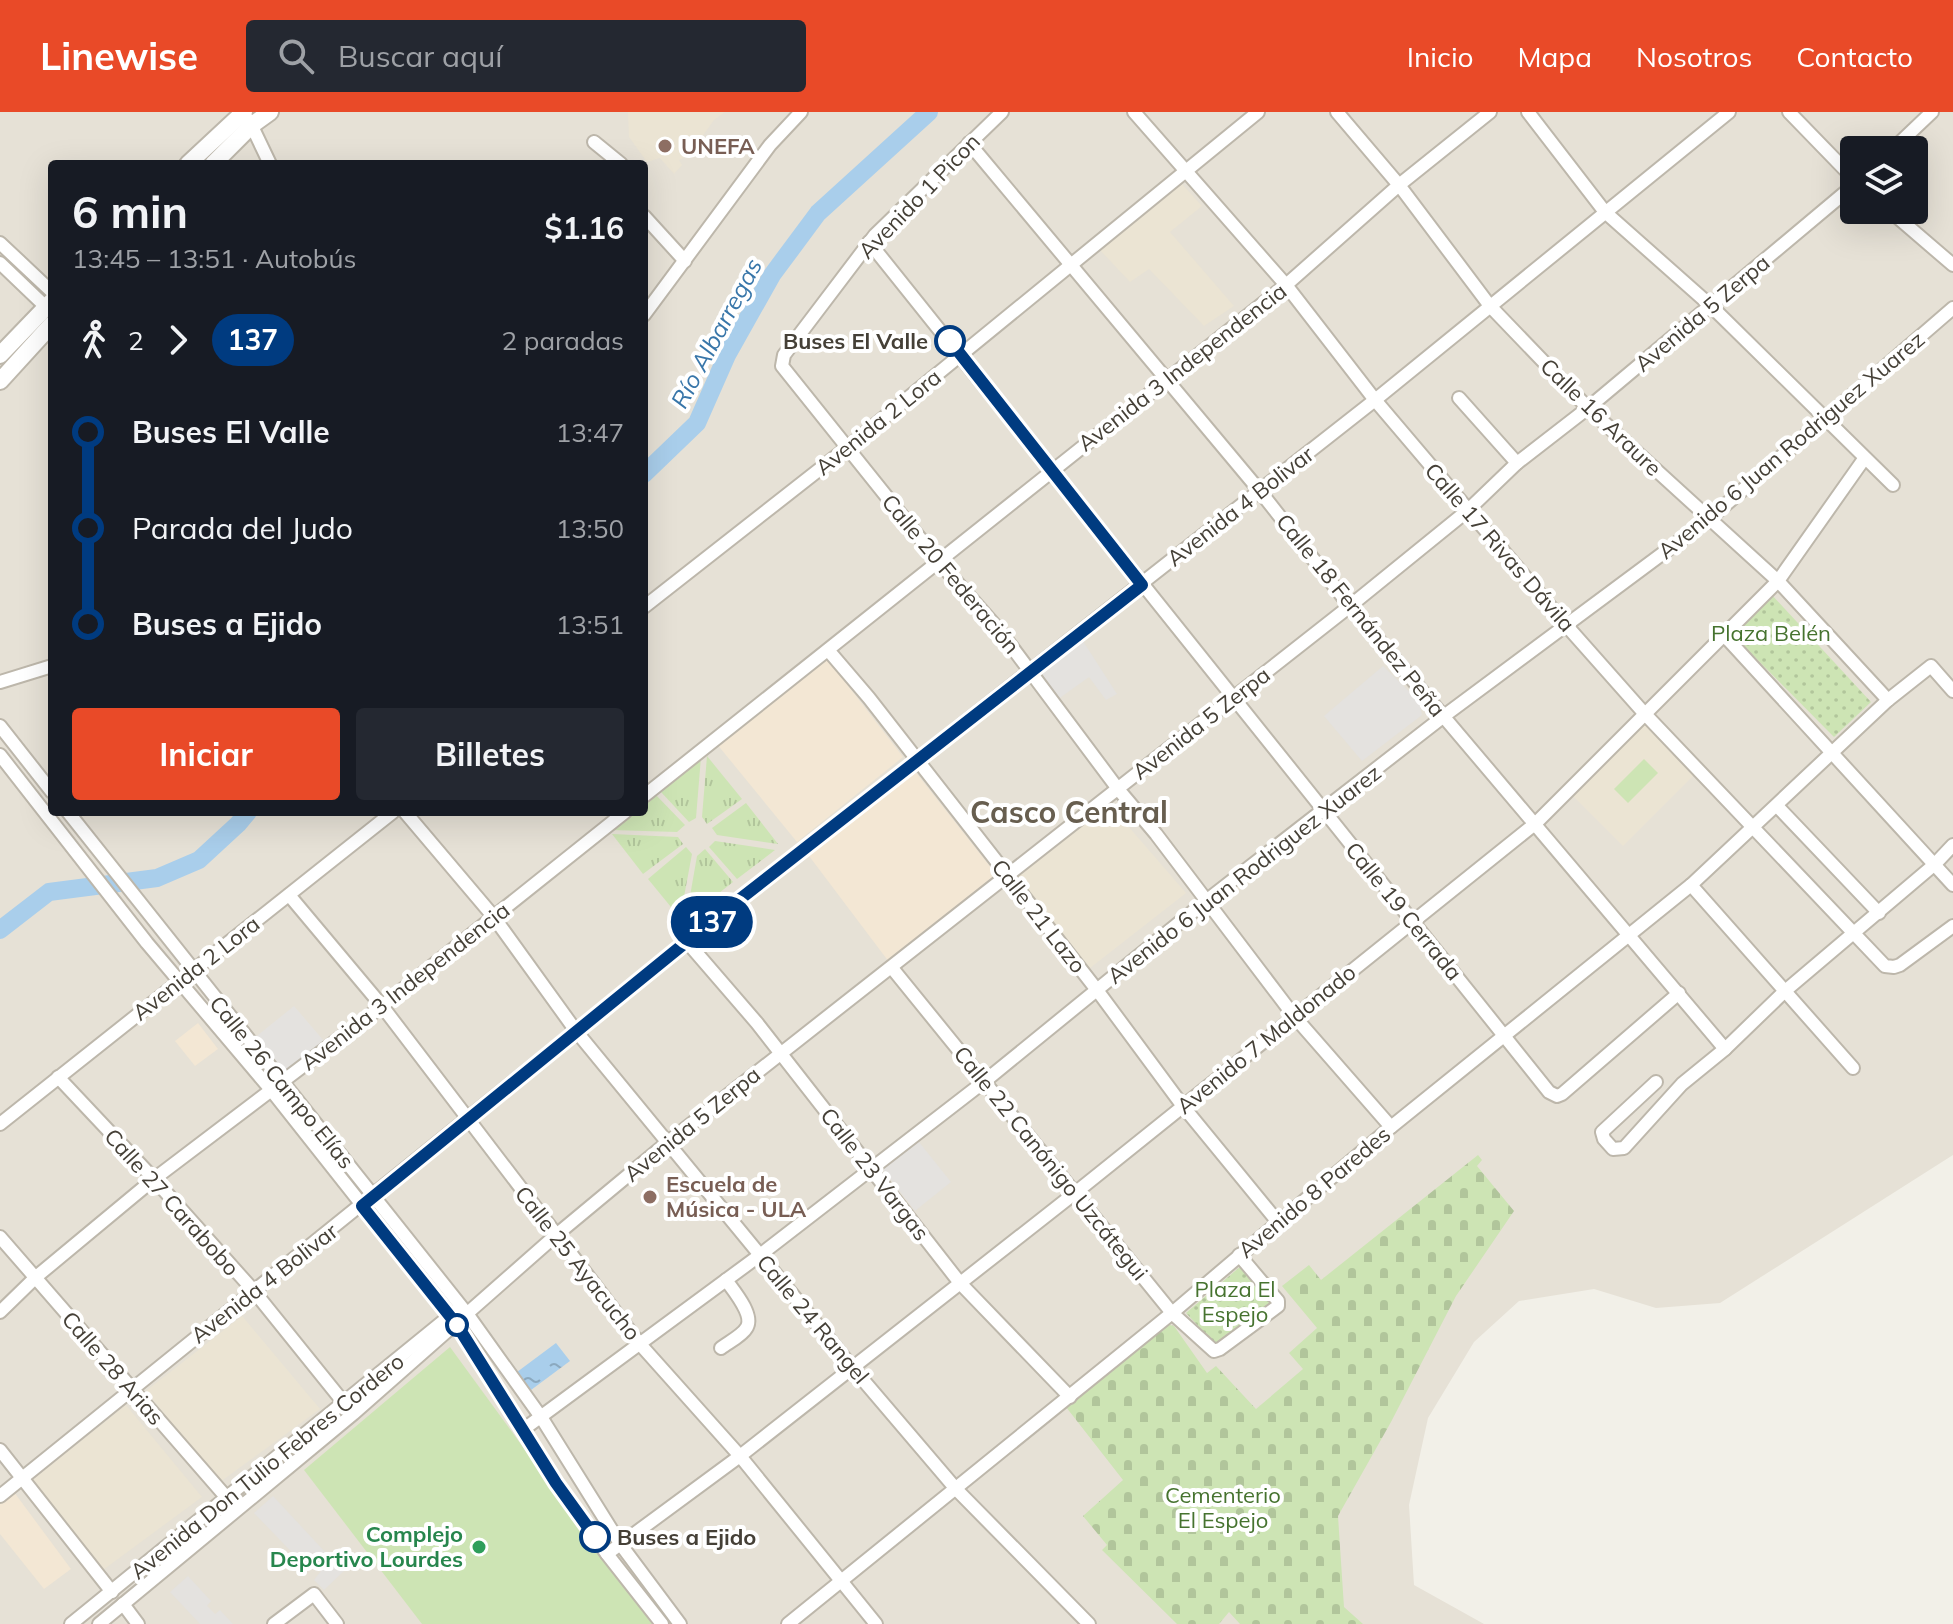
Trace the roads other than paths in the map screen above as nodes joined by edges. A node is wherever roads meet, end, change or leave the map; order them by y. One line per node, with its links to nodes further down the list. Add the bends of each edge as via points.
1 (270, 112): 12 (street)
2 (801, 112): 29 (street, via 770,145)
3 (1002, 112): 15 (street, Avenido 1 Picon)
4 (1134, 112): 21 (street, Calle 17 Rivas Dávila)
5 (1258, 112): 21 (street, Avenida 2 Lora)
6 (1337, 112): 22 (street, Calle 16 Araure)
7 (1490, 112): 22 (street, Avenida 3 Independencia)
8 (1528, 112): 24 (street)
9 (1729, 112): 24 (street, Avenida 4 Bolivar)
10 (1789, 112): 20 (street)
11 (1932, 112): 13 (street)
12 (247, 116): 16 (street); 17 (street); 18 (street)
13 (1907, 136)
14 (594, 142): 19 (street)
15 (969, 143): 27 (street, Avenido 1 Picon); 31 (street, Calle 18 Fernández Peña)
16 (193, 160)
17 (216, 160)
18 (268, 160)
19 (616, 160)
20 (1840, 165)
21 (1186, 173): 31 (street, Avenida 2 Lora); 33 (street, Calle 17 Rivas Dávila)
22 (1399, 185): 33 (street, Avenida 3 Independencia); 37 (street, Calle 16 Araure)
23 (1840, 197): 38 (street, Avenida 5 Zerpa)
24 (1605, 212): 37 (street, Avenida 4 Bolivar); 38 (street)
25 (648, 220): 29 (street)
26 (1905, 224): 32 (street)
27 (869, 242): 42 (street, Calle 19 Cerrada); 44 (street, Avenido 1 Picon)
28 (0, 243): 34 (street)
29 (685, 261): 40 (street)
30 (0, 263): 35 (street)
31 (1072, 265): 42 (street, Avenida 2 Lora); 45 (street, Calle 18 Fernández Peña)
32 (1953, 265)
33 (1286, 285): 45 (street, Avenida 3 Independencia); 48 (street, Calle 17 Rivas Dávila)
34 (48, 298)
35 (48, 299)
36 (48, 302): 43 (street)
37 (1490, 306): 48 (street, Avenida 4 Bolivar); 49 (street, Calle 16 Araure)
38 (1711, 306): 49 (street, Avenida 5 Zerpa); 50 (street)
39 (1953, 308): 50 (street, Avenido 6 Juan Rodriguez Xuarez)
40 (648, 310)
41 (48, 328): 46 (street)
42 (960, 354): 51 (street, Avenida 2 Lora); 54 (street, Calle 19 Cerrada)
43 (0, 355)
44 (782, 360): 51 (street, Calle 20 Federación, via 784,371)
45 (1168, 379): 54 (street, Avenida 3 Independencia); 56 (street, Calle 18 Fernández Peña)
46 (0, 381)
47 (1459, 398): 53 (street)
48 (1375, 400): 56 (street, Avenida 4 Bolivar); 57 (street, Calle 17 Rivas Dávila)
49 (1588, 408): 53 (street, Avenida 5 Zerpa); 58 (street, Calle 16 Araure)
50 (1824, 420): 52 (street); 58 (street, Avenido 6 Juan Rodriguez Xuarez)
51 (848, 447): 59 (street, Calle 20 Federación); 62 (street, Avenida 2 Lora)
52 (1864, 459): 55 (street); 60 (street, Avenido 7 Maldonado)
53 (1517, 463): 57 (street, Avenida 5 Zerpa)
54 (1051, 470): 59 (street, Avenida 3 Independencia); 61 (street, Calle 19 Cerrada)
55 (1893, 485)
56 (1259, 490): 61 (street, Avenida 4 Bolivar); 63 (street, Calle 18 Fernández Peña)
57 (1467, 511): 63 (street, Avenida 5 Zerpa); 64 (street, Calle 17 Rivas Dávila)
58 (1709, 519): 60 (street, Calle 16 Araure); 64 (street, Avenido 6 Juan Rodriguez Xuarez)
59 (939, 562): 66 (street, Avenida 3 Independencia); 68 (street, Calle 20 Federación)
60 (1778, 581): 65 (street, Avenido 7 Maldonado); 72 (street, Calle 16 Araure)
61 (1142, 585): 68 (street, Avenida 4 Bolivar); 71 (street, Calle 19 Cerrada)
62 (648, 604)
63 (1350, 606): 71 (street, Avenida 5 Zerpa); 74 (street, Calle 18 Fernández Peña)
64 (1566, 625): 73 (street, Calle 17 Rivas Dávila); 74 (street, Avenido 6 Juan Rodriguez Xuarez)
65 (1723, 634): 73 (street, Avenido 7 Maldonado); 76 (street)
66 (828, 650): 78 (street, Calle 21 Lazo); 81 (street, Avenida 3 Independencia)
67 (48, 667): 69 (street)
68 (1031, 671): 78 (street, Avenida 4 Bolivar); 80 (street, Calle 20 Federación)
69 (0, 682)
70 (1953, 691): 72 (street, Avenido 8 Paredes, via 1931,666)
71 (1235, 697): 80 (street, Avenida 5 Zerpa); 83 (street, Calle 19 Cerrada)
72 (1888, 700): 76 (street, Avenido 8 Paredes)
73 (1644, 713): 88 (street, Avenido 7 Maldonado); 89 (street, Calle 17 Rivas Dávila)
74 (1444, 716): 83 (street, Avenido 6 Juan Rodriguez Xuarez); 88 (street, Calle 18 Fernández Peña)
75 (2, 728): 79 (street)
76 (1833, 754): 82 (street, Avenido 8 Paredes); 91 (street)
77 (0, 755): 106 (street, Calle 26 Campo Elías)
78 (916, 760): 92 (street, Calle 21 Lazo); 103 (street, Avenida 4 Bolivar)
79 (48, 787)
80 (1118, 789): 92 (street, Avenida 5 Zerpa); 96 (street, Calle 20 Federación)
81 (648, 793)
82 (1777, 806): 89 (street, Avenido 8 Paredes); 97 (street)
83 (1324, 812): 96 (street, Avenido 6 Juan Rodriguez Xuarez); 99 (street, Calle 19 Cerrada)
84 (71, 816): 105 (street, Calle 26 Campo Elías)
85 (388, 816): 95 (street, Avenida 2 Lora)
86 (408, 816): 98 (street, Calle 24 Rangel)
87 (620, 816): 98 (street, Avenida 3 Independencia)
88 (1536, 823): 99 (street, Avenido 7 Maldonado); 102 (street, Calle 18 Fernández Peña)
89 (1755, 827): 93 (street, Avenido 8 Paredes); 101 (street, Calle 17 Rivas Dávila)
90 (1953, 845): 91 (street)
91 (1935, 864): 94 (street); 97 (street)
92 (1007, 875): 104 (street, Avenida 5 Zerpa); 107 (street, Calle 21 Lazo)
93 (1691, 885): 102 (street, Avenido 8 Paredes); 108 (street)
94 (1953, 885)
95 (289, 895): 105 (street, Avenida 2 Lora); 110 (street, Calle 25 Ayacucho)
96 (1206, 901): 107 (street, Avenido 6 Juan Rodriguez Xuarez); 111 (street, Calle 20 Federación)
97 (1879, 913): 101 (street)
98 (493, 916): 110 (street, Avenida 3 Independencia); 112 (street, Calle 24 Rangel)
99 (1412, 921): 111 (street, Avenido 7 Maldonado); 113 (street, Calle 19 Cerrada)
100 (1953, 926): 101 (street, Calle 17 Rivas Dávila, via 1894,967 1885,966)
101 (1855, 933): 108 (street)
102 (1630, 934): 109 (street, Calle 18 Fernández Peña); 113 (street, Avenido 8 Paredes)
103 (688, 943): 112 (street, Avenida 4 Bolivar); 115 (street, Calle 23 Vargas)
104 (892, 968): 115 (street, Avenida 5 Zerpa); 118 (street, Calle 22 Canónigo Uzcátegui)
105 (193, 971): 106 (street, Avenida 2 Lora); 120 (street, Calle 26 Campo Elías)
106 (178, 980): 117 (street, Avenida 2 Lora); 121 (street, Calle 26 Campo Elías)
107 (1097, 990): 118 (street, Avenido 6 Juan Rodriguez Xuarez); 122 (street, Calle 21 Lazo)
108 (1785, 991): 114 (street); 116 (street)
109 (1679, 993): 113 (street, Calle 19 Cerrada, via 1557,1096); 114 (street, Calle 18 Fernández Peña)
110 (382, 1006): 120 (street, Avenida 3 Independencia); 123 (street, Calle 25 Ayacucho)
111 (1294, 1016): 122 (street, Avenido 7 Maldonado); 125 (street, Calle 20 Federación)
112 (576, 1031): 123 (street, Avenida 4 Bolivar); 126 (street, Calle 24 Rangel)
113 (1504, 1035): 125 (street, Avenido 8 Paredes)
114 (1725, 1049): 119 (street, via 1675,1090 1624,1148 1613,1149 1602,1132)
115 (779, 1053): 126 (street, Avenida 5 Zerpa); 127 (street, Calle 23 Vargas)
116 (1853, 1068)
117 (58, 1077): 124 (street, Avenida 2 Lora); 128 (street, Calle 27 Carabobo)
118 (985, 1081): 127 (street, Avenido 6 Juan Rodriguez Xuarez); 129 (street, Calle 22 Canónigo Uzcátegui)
119 (1656, 1082)
120 (283, 1083): 121 (street, Avenida 3 Independencia); 130 (street, Calle 26 Campo Elías)
121 (272, 1091): 128 (street, Avenida 3 Independencia); 131 (street, Calle 26 Campo Elías)
122 (1182, 1105): 129 (street, Avenido 7 Maldonado); 132 (street, Calle 21 Lazo)
123 (468, 1118): 130 (street, Avenida 4 Bolivar); 133 (street, Calle 25 Ayacucho)
124 (0, 1124)
125 (1391, 1127): 132 (street, Avenido 8 Paredes)
126 (667, 1143): 133 (street, Avenida 5 Zerpa); 135 (street, Calle 24 Rangel)
127 (872, 1167): 135 (street, Avenido 6 Juan Rodriguez Xuarez); 139 (street, Calle 23 Vargas)
128 (154, 1179): 137 (street, Avenida 3 Independencia); 140 (street, Calle 27 Carabobo)
129 (1075, 1193): 139 (street, Avenido 7 Maldonado); 143 (street, Calle 22 Canónigo Uzcátegui)
130 (373, 1196): 131 (street, Avenida 4 Bolivar); 141 (street, Calle 26 Campo Elías)
131 (362, 1206): 140 (street, Avenida 4 Bolivar); 144 (street, Calle 26 Campo Elías)
132 (1277, 1221): 136 (street, Avenido 8 Paredes)
133 (555, 1236): 141 (street, Avenida 5 Zerpa); 145 (street, Calle 25 Ayacucho)
134 (0, 1237): 137 (street, Calle 28 Arias)
135 (760, 1255): 138 (street, Avenido 6 Juan Rodriguez Xuarez); 147 (street, Calle 24 Rangel)
136 (1239, 1255): 143 (street, Avenido 8 Paredes); 143 (street, Calle 22 Canónigo Uzcátegui, via 1278,1306 1216,1351)
137 (36, 1277): 142 (street, Avenida 3 Independencia); 148 (street, Calle 28 Arias)
138 (726, 1280): 145 (street, Avenido 6 Juan Rodriguez Xuarez); 146 (street, via 749,1324)
139 (960, 1283): 147 (street, Avenido 7 Maldonado); 149 (street, Calle 23 Vargas)
140 (253, 1290): 148 (street, Avenida 4 Bolivar); 150 (street, Calle 27 Carabobo)
141 (465, 1311): 144 (street, Avenida Don Tulio Febres Cordero); 151 (street, Calle 26 Campo Elías)
142 (0, 1312)
143 (1172, 1313): 149 (street, Avenido 8 Paredes)
144 (454, 1320): 150 (street, Avenida Don Tulio Febres Cordero); 152 (street, Calle 26 Campo Elías); 163 (street, Avenida Don Tulio Febres Cordero, via 353,1414)
145 (639, 1343): 151 (street, Avenido 6 Juan Rodriguez Xuarez); 154 (street, Calle 25 Ayacucho)
146 (721, 1348)
147 (852, 1367): 154 (street, Avenido 7 Maldonado); 156 (street, Calle 24 Rangel)
148 (132, 1391): 155 (street, Avenida 4 Bolivar); 158 (street, Calle 28 Arias)
149 (1070, 1397): 156 (street, Avenido 8 Paredes)
150 (344, 1403): 158 (street, Avenida Don Tulio Febres Cordero)
151 (541, 1417): 152 (street, Avenido 6 Juan Rodriguez Xuarez); 159 (street, Calle 26 Campo Elías)
152 (524, 1429): 160 (street, Calle 26 Campo Elías)
153 (0, 1450): 155 (street)
154 (740, 1456): 159 (street, Avenido 7 Maldonado); 161 (street, Calle 25 Ayacucho)
155 (23, 1477): 157 (street, Avenida 4 Bolivar); 162 (street)
156 (956, 1489): 161 (street, Avenido 8 Paredes); 173 (street, Calle 24 Rangel)
157 (0, 1496)
158 (227, 1498): 162 (street, Avenida Don Tulio Febres Cordero)
159 (621, 1545): 160 (street, Avenido 7 Maldonado); 170 (street, Calle 26 Campo Elías)
160 (607, 1554): 169 (street, Calle 26 Campo Elías)
161 (843, 1582): 171 (street, Avenido 8 Paredes); 172 (street, Calle 25 Ayacucho)
162 (112, 1592): 164 (street, Avenida Don Tulio Febres Cordero)
163 (123, 1604): 165 (street, Avenida Don Tulio Febres Cordero); 166 (street)
164 (71, 1624)
165 (99, 1624)
166 (138, 1624)
167 (274, 1624): 168 (street, via 314,1594)
168 (337, 1624)
169 (662, 1624)
170 (680, 1624)
171 (788, 1624)
172 (876, 1624)
173 (1089, 1624)

